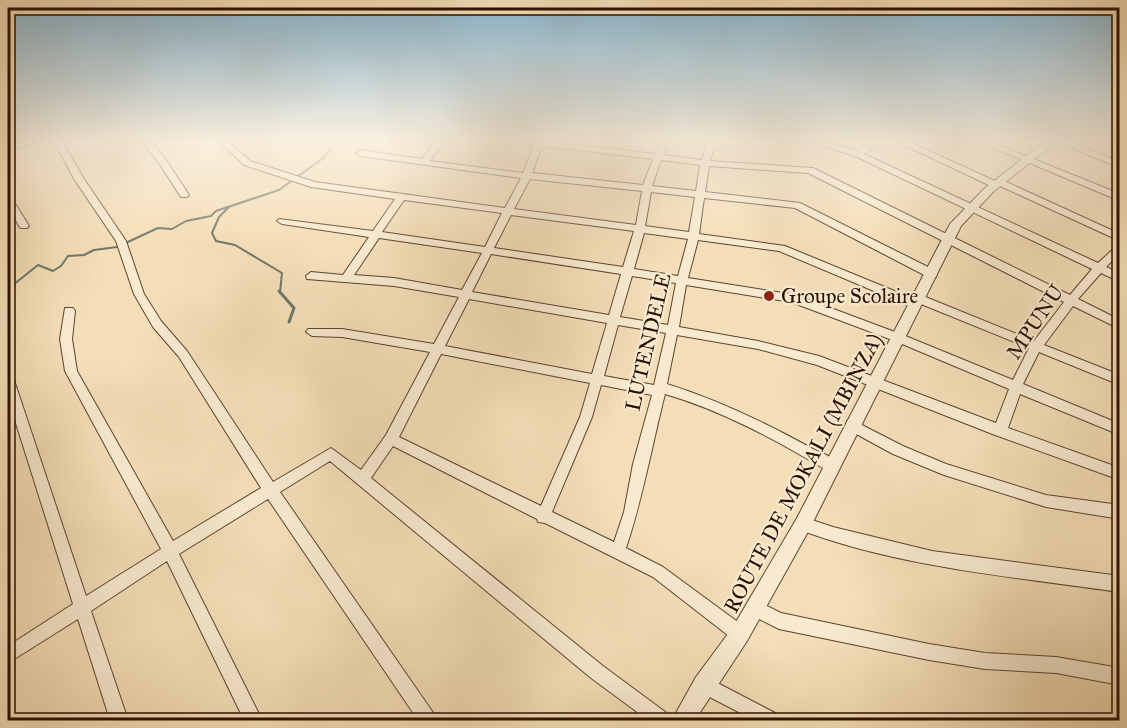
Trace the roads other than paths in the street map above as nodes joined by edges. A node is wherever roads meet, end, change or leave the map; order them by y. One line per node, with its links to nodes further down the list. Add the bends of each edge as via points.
1 (78, 175): 61 (street, via 122,245 139,294 157,324 183,354)
2 (171, 175): 15 (street)
3 (277, 175): 16 (street, via 314,185)
4 (526, 175): 13 (street); 20 (street)
5 (652, 175): 13 (street)
6 (703, 175): 14 (street, LUTENDELE)
7 (820, 175): 26 (street)
8 (904, 175): 19 (street)
9 (977, 175): 12 (street)
10 (1009, 175): 12 (street, ROUTE DE MOKALI (MBINZA))
11 (1064, 175): 17 (street)
12 (998, 184): 19 (street, ROUTE DE MOKALI (MBINZA)); 27 (street)
13 (647, 188): 14 (street); 23 (street)
14 (701, 194): 25 (street, LUTENDELE); 32 (street, via 803,207)
15 (184, 195)
16 (401, 197): 20 (street); 24 (street)
17 (1119, 198)
18 (8, 199): 22 (street)
19 (972, 206): 26 (street, ROUTE DE MOKALI (MBINZA)); 30 (street)
20 (507, 211): 23 (street); 29 (street)
21 (282, 221): 24 (street)
22 (24, 226)
23 (640, 228): 25 (street); 31 (street)
24 (376, 234): 29 (street); 35 (street)
25 (694, 235): 36 (street, LUTENDELE); 39 (street, via 782,248)
26 (947, 238): 32 (street, ROUTE DE MOKALI (MBINZA)); 38 (street)
27 (1119, 238)
28 (1119, 246): 30 (street, MPUNU)
29 (488, 251): 31 (street); 37 (street)
30 (1099, 268): 34 (street); 38 (street, MPUNU)
31 (628, 272): 36 (street); 41 (street)
32 (932, 274): 39 (street, ROUTE DE MOKALI (MBINZA))
33 (311, 276): 35 (street)
34 (1119, 278)
35 (346, 279): 37 (street)
36 (682, 279): 43 (street, LUTENDELE); 45 (street, via 792,298)
37 (467, 294): 41 (street); 47 (street)
38 (1071, 301): 42 (street); 46 (street, MPUNU)
39 (918, 302): 45 (street, ROUTE DE MOKALI (MBINZA)); 46 (street)
40 (69, 311): 65 (street, via 66,339 71,371)
41 (614, 321): 43 (street); 48 (street)
42 (1119, 325)
43 (671, 330): 51 (street, via 819,361); 53 (street, LUTENDELE)
44 (312, 332): 47 (street, via 342,333)
45 (899, 338): 51 (street, ROUTE DE MOKALI (MBINZA)); 52 (street)
46 (1035, 348): 50 (street); 52 (street, MPUNU)
47 (437, 349): 48 (street); 57 (street)
48 (597, 378): 53 (street); 63 (street, via 586,417)
49 (8, 380): 68 (street)
50 (1119, 380)
51 (876, 383): 54 (street, ROUTE DE MOKALI (MBINZA)); 56 (street)
52 (1016, 387): 55 (street); 56 (street, MPUNU)
53 (658, 389): 58 (street, via 697,397 755,423); 66 (street, LUTENDELE, via 631,512)
54 (852, 426): 58 (street, ROUTE DE MOKALI (MBINZA)); 62 (street, via 944,469 1046,501)
55 (1119, 430)
56 (1000, 431): 59 (street)
57 (391, 439): 60 (street); 63 (street)
58 (833, 466): 64 (street, ROUTE DE MOKALI (MBINZA))
59 (1119, 474)
60 (362, 480): 61 (street, via 331,454); 77 (street, via 597,672)
61 (270, 490): 65 (street); 76 (street)
62 (1119, 512)
63 (543, 517): 66 (street)
64 (803, 524): 67 (street, via 932,558); 69 (street, ROUTE DE MOKALI (MBINZA))
65 (170, 551): 68 (street); 75 (street)
66 (618, 551): 70 (street, via 658,572)
67 (1119, 584)
68 (81, 608): 71 (street); 74 (street)
69 (755, 608): 70 (street, ROUTE DE MOKALI (MBINZA)); 72 (street, via 780,621 929,652 984,661 1056,665)
70 (740, 634): 73 (street, ROUTE DE MOKALI (MBINZA))
71 (8, 655)
72 (1119, 677)
73 (704, 685): 78 (street, ROUTE DE MOKALI (MBINZA)); 79 (street)
74 (119, 720)
75 (253, 720)
76 (428, 720)
77 (662, 720)
78 (683, 720)
79 (771, 720)

